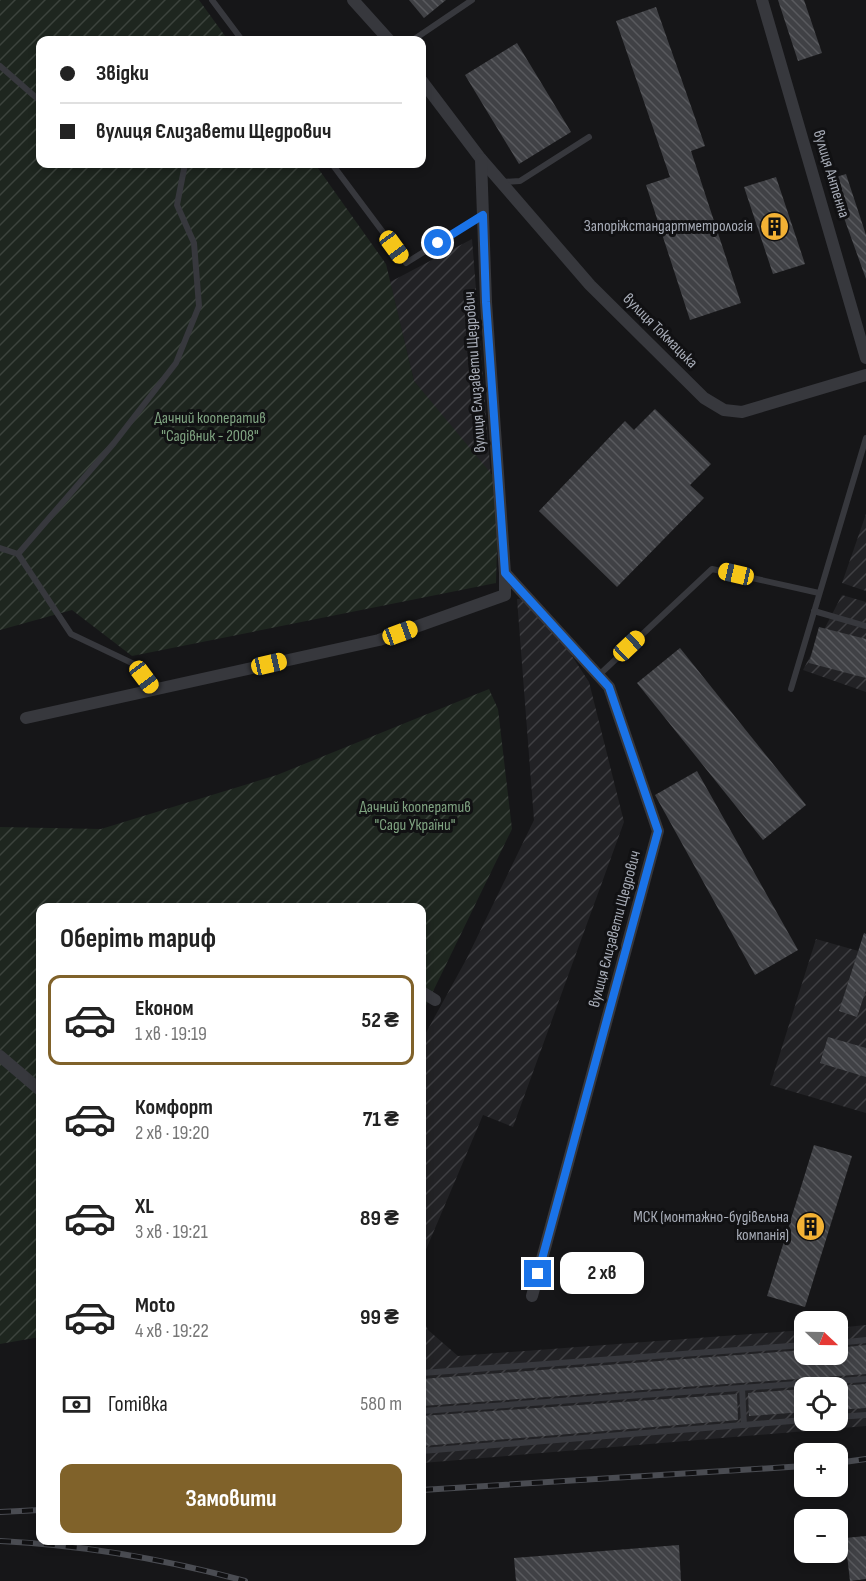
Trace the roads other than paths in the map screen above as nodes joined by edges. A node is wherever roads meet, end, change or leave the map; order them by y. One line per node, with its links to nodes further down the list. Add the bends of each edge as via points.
1 (212, 0): 5 (lane)
2 (353, 0): 6 (street)
3 (472, 0): 7 (lane)
4 (762, 0): 17 (street, вулиця Антенна)
5 (239, 36)
6 (385, 36)
7 (419, 36)
8 (0, 66): 10 (lane)
9 (426, 86): 12 (street)
10 (36, 98)
11 (589, 137): 15 (lane, via 520,181)
12 (481, 159): 15 (street, вулиця Токмацька); 16 (street, вулиця Єлизавети Щедрович)
13 (183, 168): 21 (lane, via 177,206 194,243 199,306 176,363 114,444)
14 (335, 168): 16 (lane, via 406,263)
15 (500, 182): 18 (street, вулиця Токмацька, via 590,285 704,398 724,410 742,412)
16 (483, 215): 22 (street, вулиця Єлизавети Щедрович)
17 (866, 358)
18 (866, 375)
19 (866, 438): 23 (lane)
20 (0, 548): 21 (lane)
21 (18, 554): 28 (lane, via 71,634 134,664)
22 (505, 573): 26 (street, вулиця Єлизавети Щедрович); 28 (street, вулиця Єлизавети Щедрович, via 505,595 379,640)
23 (819, 593): 24 (lane); 26 (lane, via 712,569)
24 (814, 611): 25 (lane); 27 (lane)
25 (866, 626)
26 (598, 675): 34 (street, вулиця Єлизавети Щедрович, via 609,687 658,831)
27 (791, 689)
28 (154, 690): 29 (street, вулиця Єлизавети Щедрович)
29 (26, 718)
30 (426, 994): 31 (street)
31 (435, 1000)
32 (0, 1056): 33 (street)
33 (36, 1087)
34 (532, 1296)
35 (866, 1340): 36 (lane)
36 (848, 1341)
37 (794, 1346): 38 (lane)
38 (426, 1373)
39 (866, 1379): 40 (lane)
40 (742, 1388): 41 (lane); 45 (lane)
41 (426, 1412)
42 (866, 1414): 43 (lane)
43 (848, 1416)
44 (794, 1421): 45 (lane)
45 (744, 1425): 46 (lane)
46 (426, 1451)

